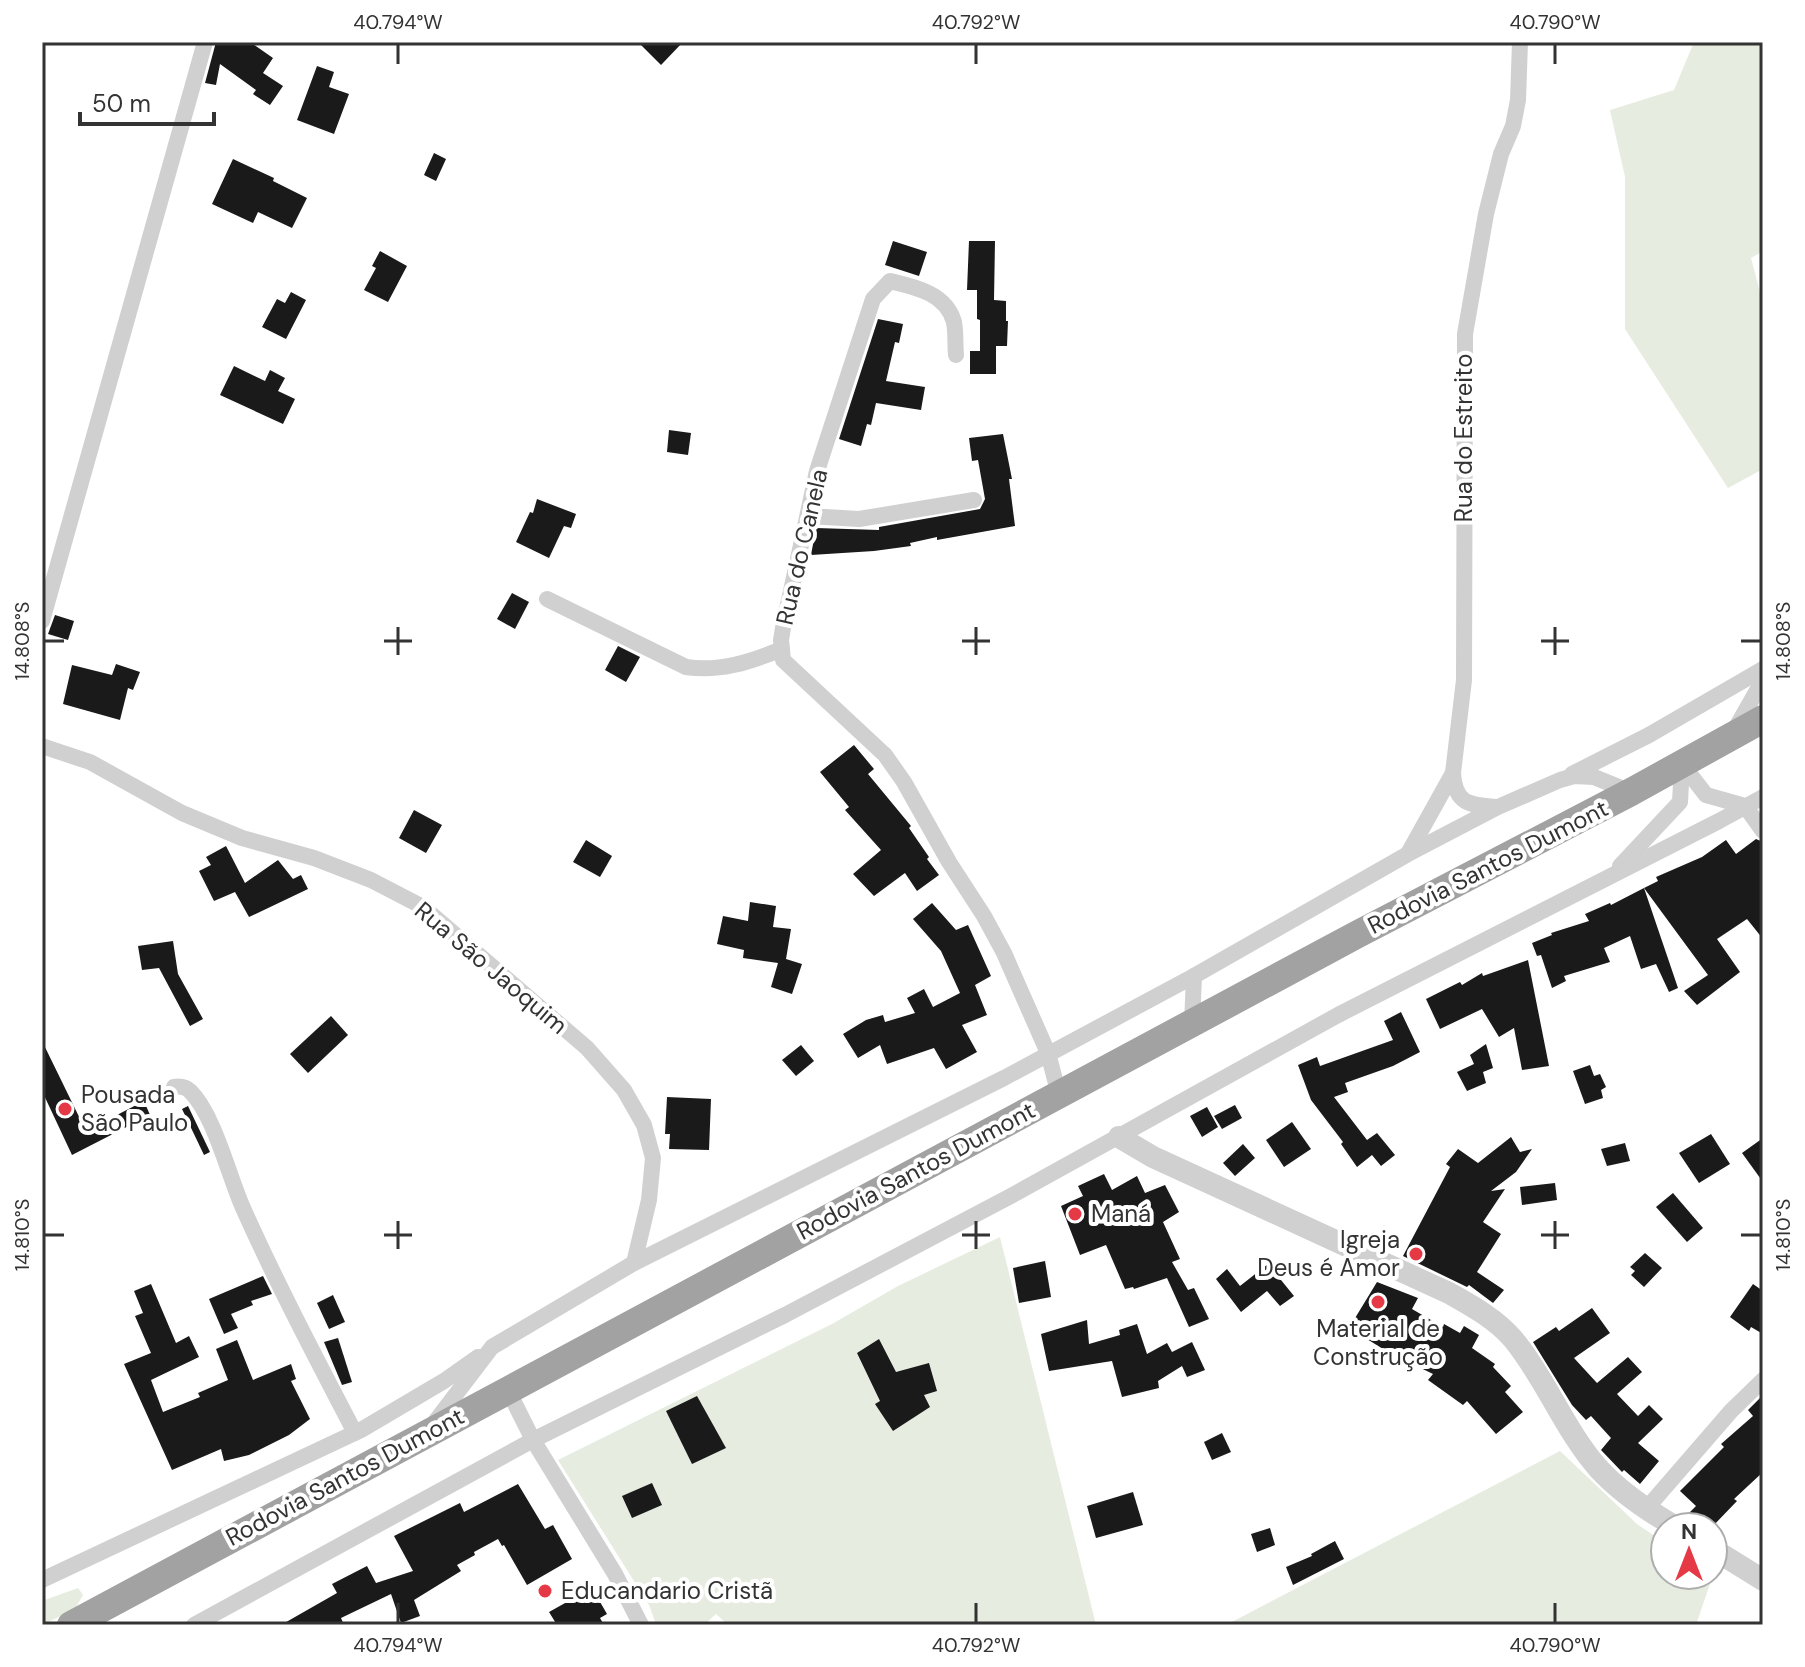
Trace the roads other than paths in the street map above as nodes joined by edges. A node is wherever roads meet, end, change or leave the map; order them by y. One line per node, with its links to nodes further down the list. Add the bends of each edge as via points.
1 (205, 42): 7 (street)
2 (1520, 42): 15 (street, Rua do Estreito, via 1518,100 1486,214 1465,334 1464,680)
3 (956, 355): 5 (street, Rua do Canela, via 954,321 942,301 890,281 873,299 817,471)
4 (974, 500): 5 (street, via 859,519)
5 (808, 516): 8 (street, Rua do Canela)
6 (547, 599): 8 (street, via 686,667 709,670)
7 (42, 621)
8 (782, 649): 26 (street, Rua do Canela, via 783,660 885,755 904,782 1004,953)
9 (1763, 669): 16 (street)
10 (1763, 680): 12 (street)
11 (1763, 719): 12 (highway, Rodovia Santos Dumont)
12 (1732, 736): 14 (highway, Rodovia Santos Dumont)
13 (42, 746): 30 (street, Rua São Jaoquim, via 90,762 182,813 371,880 423,907 587,1048 624,1090 644,1125 653,1158)
14 (1682, 764): 17 (highway, Rodovia Santos Dumont); 19 (street, via 1706,795); 23 (street, via 1680,802)
15 (1453, 773): 20 (street, via 1459,798); 22 (street)
16 (1560, 780): 17 (street, via 1594,777); 20 (street)
17 (1631, 792): 25 (highway, Rodovia Santos Dumont)
18 (1763, 797): 19 (street)
19 (1745, 806): 21 (street); 23 (street)
20 (1498, 807): 22 (street)
21 (1763, 831)
22 (1408, 854): 24 (street)
23 (1611, 876): 29 (street, via 1338,1015)
24 (1194, 976): 25 (street); 26 (street)
25 (1192, 1024): 28 (highway, Rodovia Santos Dumont)
26 (1048, 1053): 28 (street, Rua do Canela); 30 (street)
27 (174, 1087): 34 (street, via 189,1088 200,1104 241,1204)
28 (1059, 1095): 33 (highway, Rodovia Santos Dumont)
29 (1119, 1137): 36 (street, via 785,1315); 37 (street, via 1489,1316 1513,1339 1598,1468)
30 (634, 1263): 31 (street)
31 (492, 1347): 34 (street); 35 (street)
32 (1763, 1380): 37 (street)
33 (508, 1390): 35 (highway, Rodovia Santos Dumont); 36 (street)
34 (355, 1433): 40 (street)
35 (425, 1434): 42 (highway, Rodovia Santos Dumont)
36 (533, 1440): 43 (street); 44 (street)
37 (1647, 1508): 38 (street)
38 (1652, 1511)
39 (1729, 1559): 41 (street)
40 (42, 1580)
41 (1763, 1580)
42 (71, 1625)
43 (194, 1625)
44 (641, 1625)

